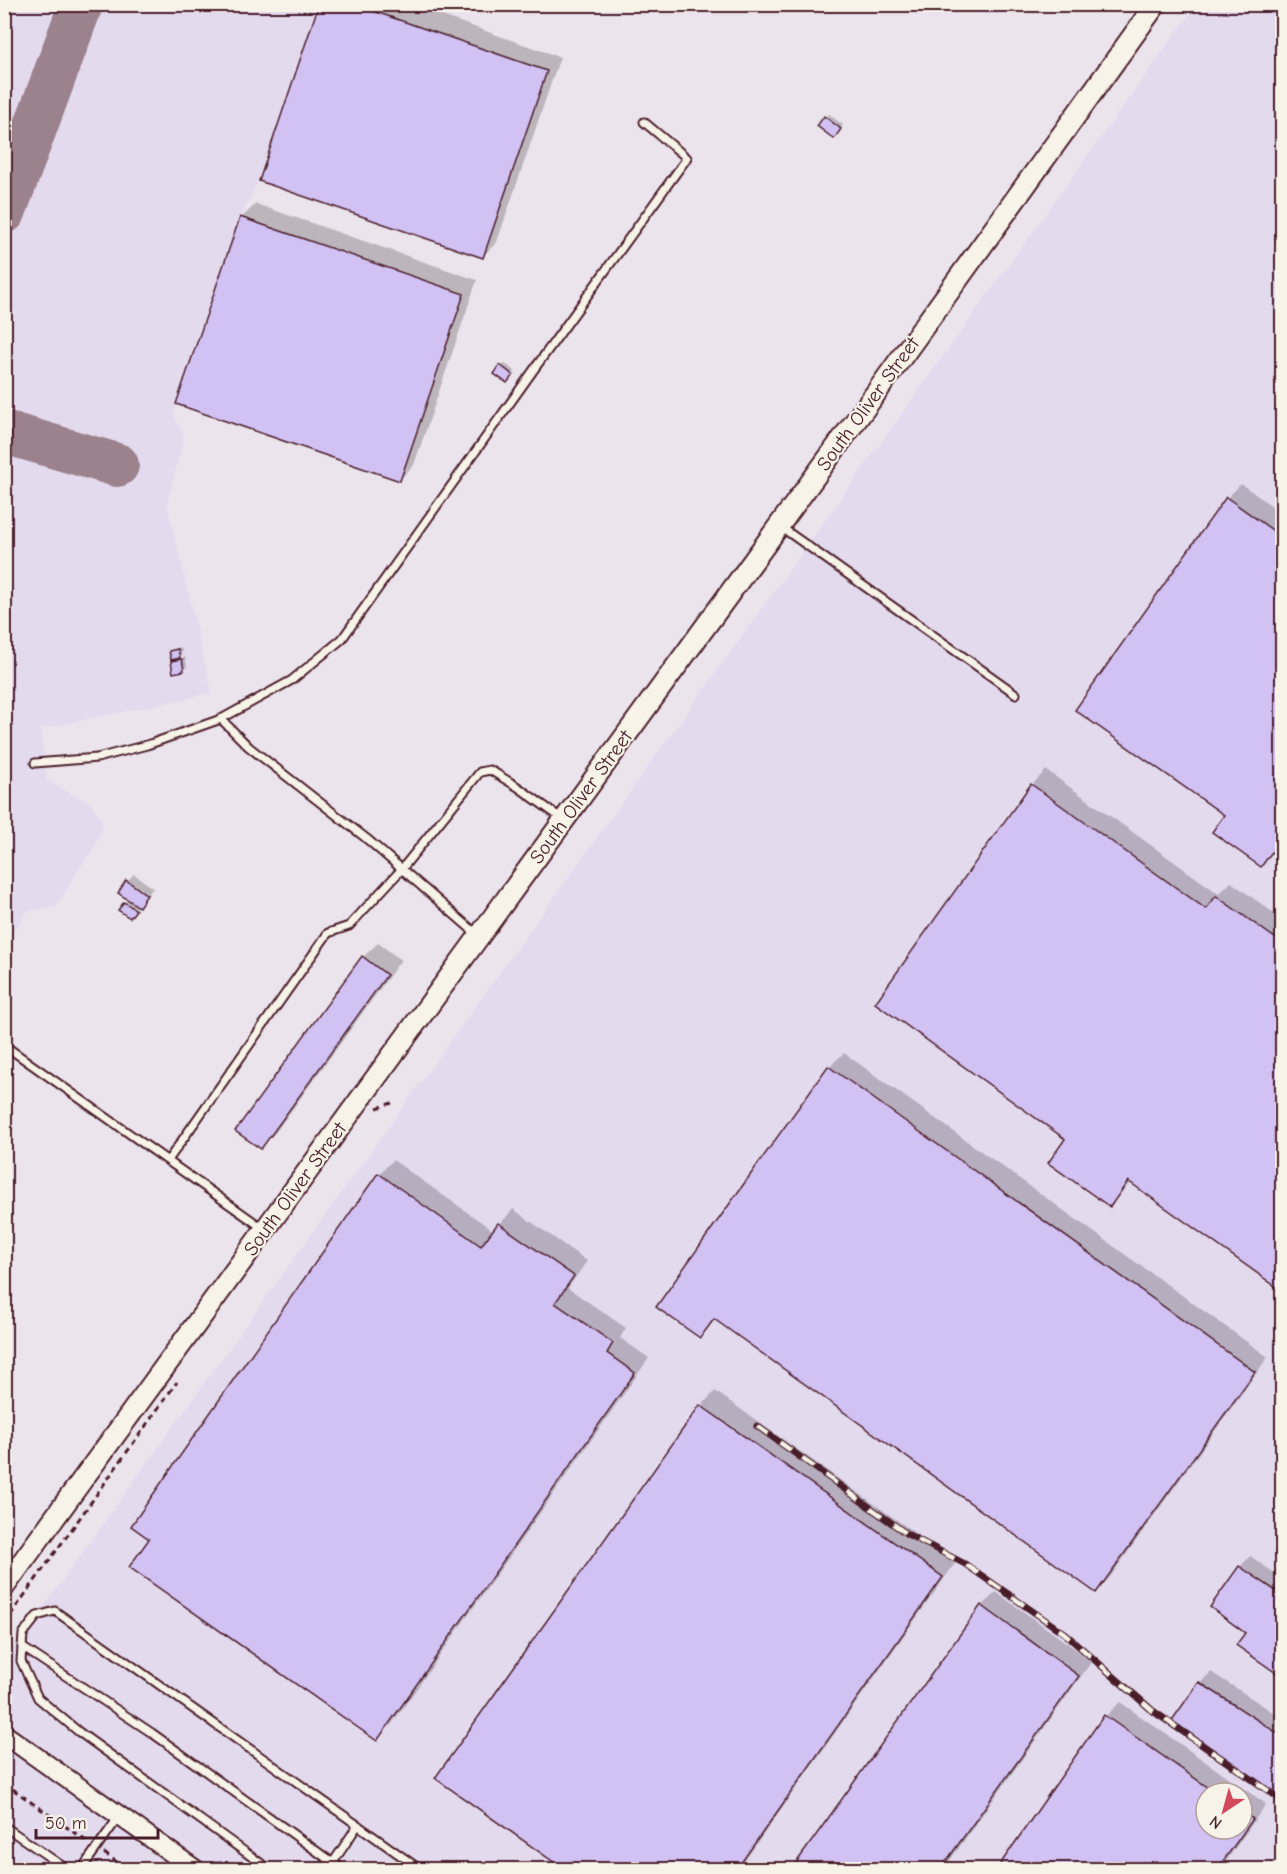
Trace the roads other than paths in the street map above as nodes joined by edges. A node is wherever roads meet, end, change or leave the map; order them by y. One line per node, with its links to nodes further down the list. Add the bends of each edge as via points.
1 (1156, 4): 3 (main road, South Oliver Street)
2 (644, 122): 5 (lane, via 687,158 342,639 292,680)
3 (779, 526): 4 (lane); 7 (main road, South Oliver Street)
4 (1016, 694)
5 (221, 719): 6 (lane, via 97,758); 8 (lane, via 249,747)
6 (35, 763)
7 (564, 820): 8 (lane, via 490,770 480,772); 9 (main road, South Oliver Street)
8 (401, 870): 9 (lane); 11 (lane, via 349,926 328,933)
9 (479, 936): 12 (main road, South Oliver Street)
10 (4, 1045): 11 (lane)
11 (169, 1159): 12 (lane)
12 (266, 1230): 13 (main road, South Oliver Street)
13 (4, 1587)
14 (22, 1647): 17 (lane, via 23,1634 37,1616 55,1611); 19 (lane, via 152,1733); 23 (lane, via 21,1660 38,1698 79,1732)
15 (4, 1734): 16 (street)
16 (120, 1816): 21 (lane); 22 (street)
17 (358, 1825): 19 (lane); 26 (lane)
18 (4, 1826): 20 (lane)
19 (333, 1862): 24 (lane); 25 (lane)
20 (68, 1869)
21 (81, 1869)
22 (196, 1869)
23 (270, 1869)
24 (328, 1869)
25 (343, 1869)
26 (421, 1869)

